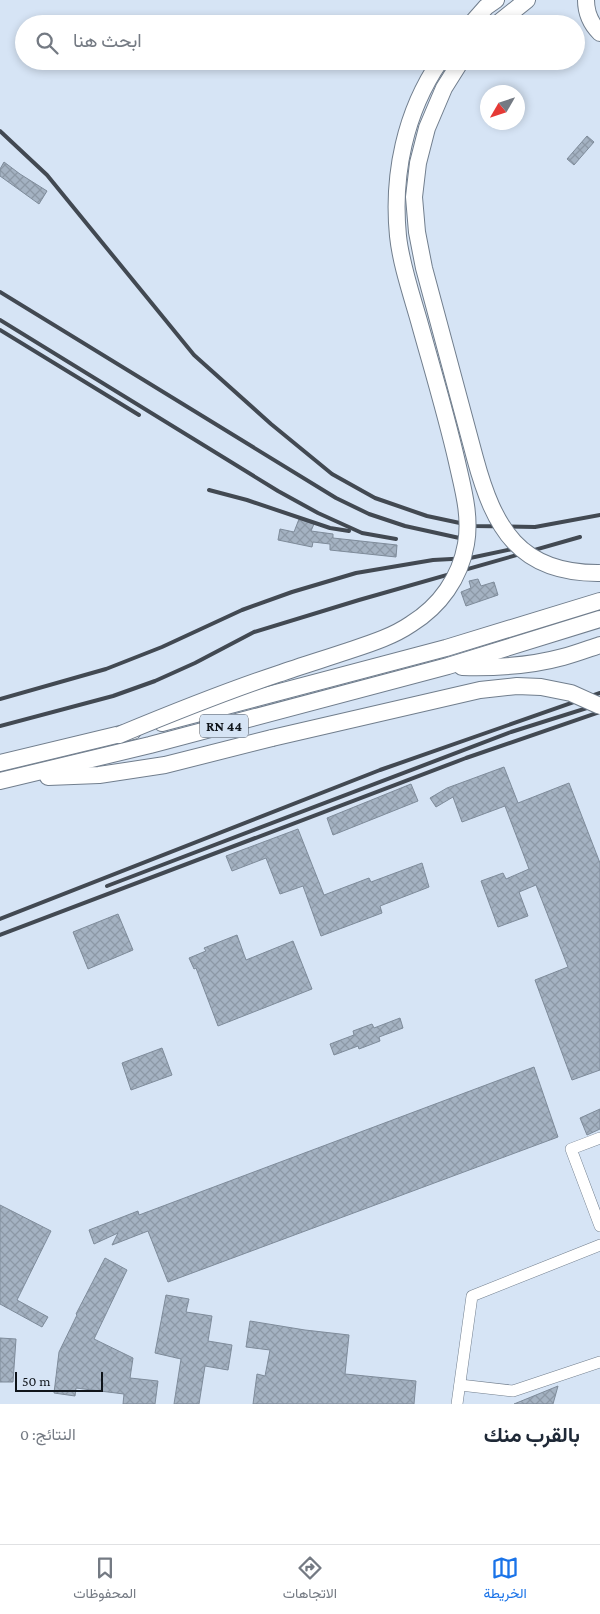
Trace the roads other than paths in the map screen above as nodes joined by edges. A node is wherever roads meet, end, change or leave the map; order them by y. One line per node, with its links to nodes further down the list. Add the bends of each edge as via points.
1 (523, 2): 5 (highway)
2 (583, 2): 6 (highway)
3 (491, 3): 4 (highway)
4 (480, 15)
5 (508, 15)
6 (600, 33)
7 (434, 70): 15 (highway, bridge, via 410,119 396,199 398,238 406,276 466,500 466,543 456,577 436,605 411,624 378,640 224,692)
8 (455, 70): 9 (highway, bridge, via 427,128 414,196 424,268 483,488 504,530 531,557 566,570)
9 (600, 573)
10 (600, 601): 15 (highway, via 446,648)
11 (600, 619): 13 (highway)
12 (600, 645): 13 (highway, via 564,657 527,664)
13 (448, 666): 17 (highway, RN 44, via 150,745)
14 (600, 706): 17 (highway, bridge, via 570,693 542,688 517,686 480,690 165,765 99,774)
15 (120, 735): 16 (highway)
16 (0, 763)
17 (2, 780)
18 (600, 1138): 19 (street, via 572,1149)
19 (600, 1226)
20 (600, 1245): 22 (street, via 472,1296)
21 (600, 1362): 22 (street, via 513,1391)
22 (460, 1385): 23 (street)
23 (457, 1404)

